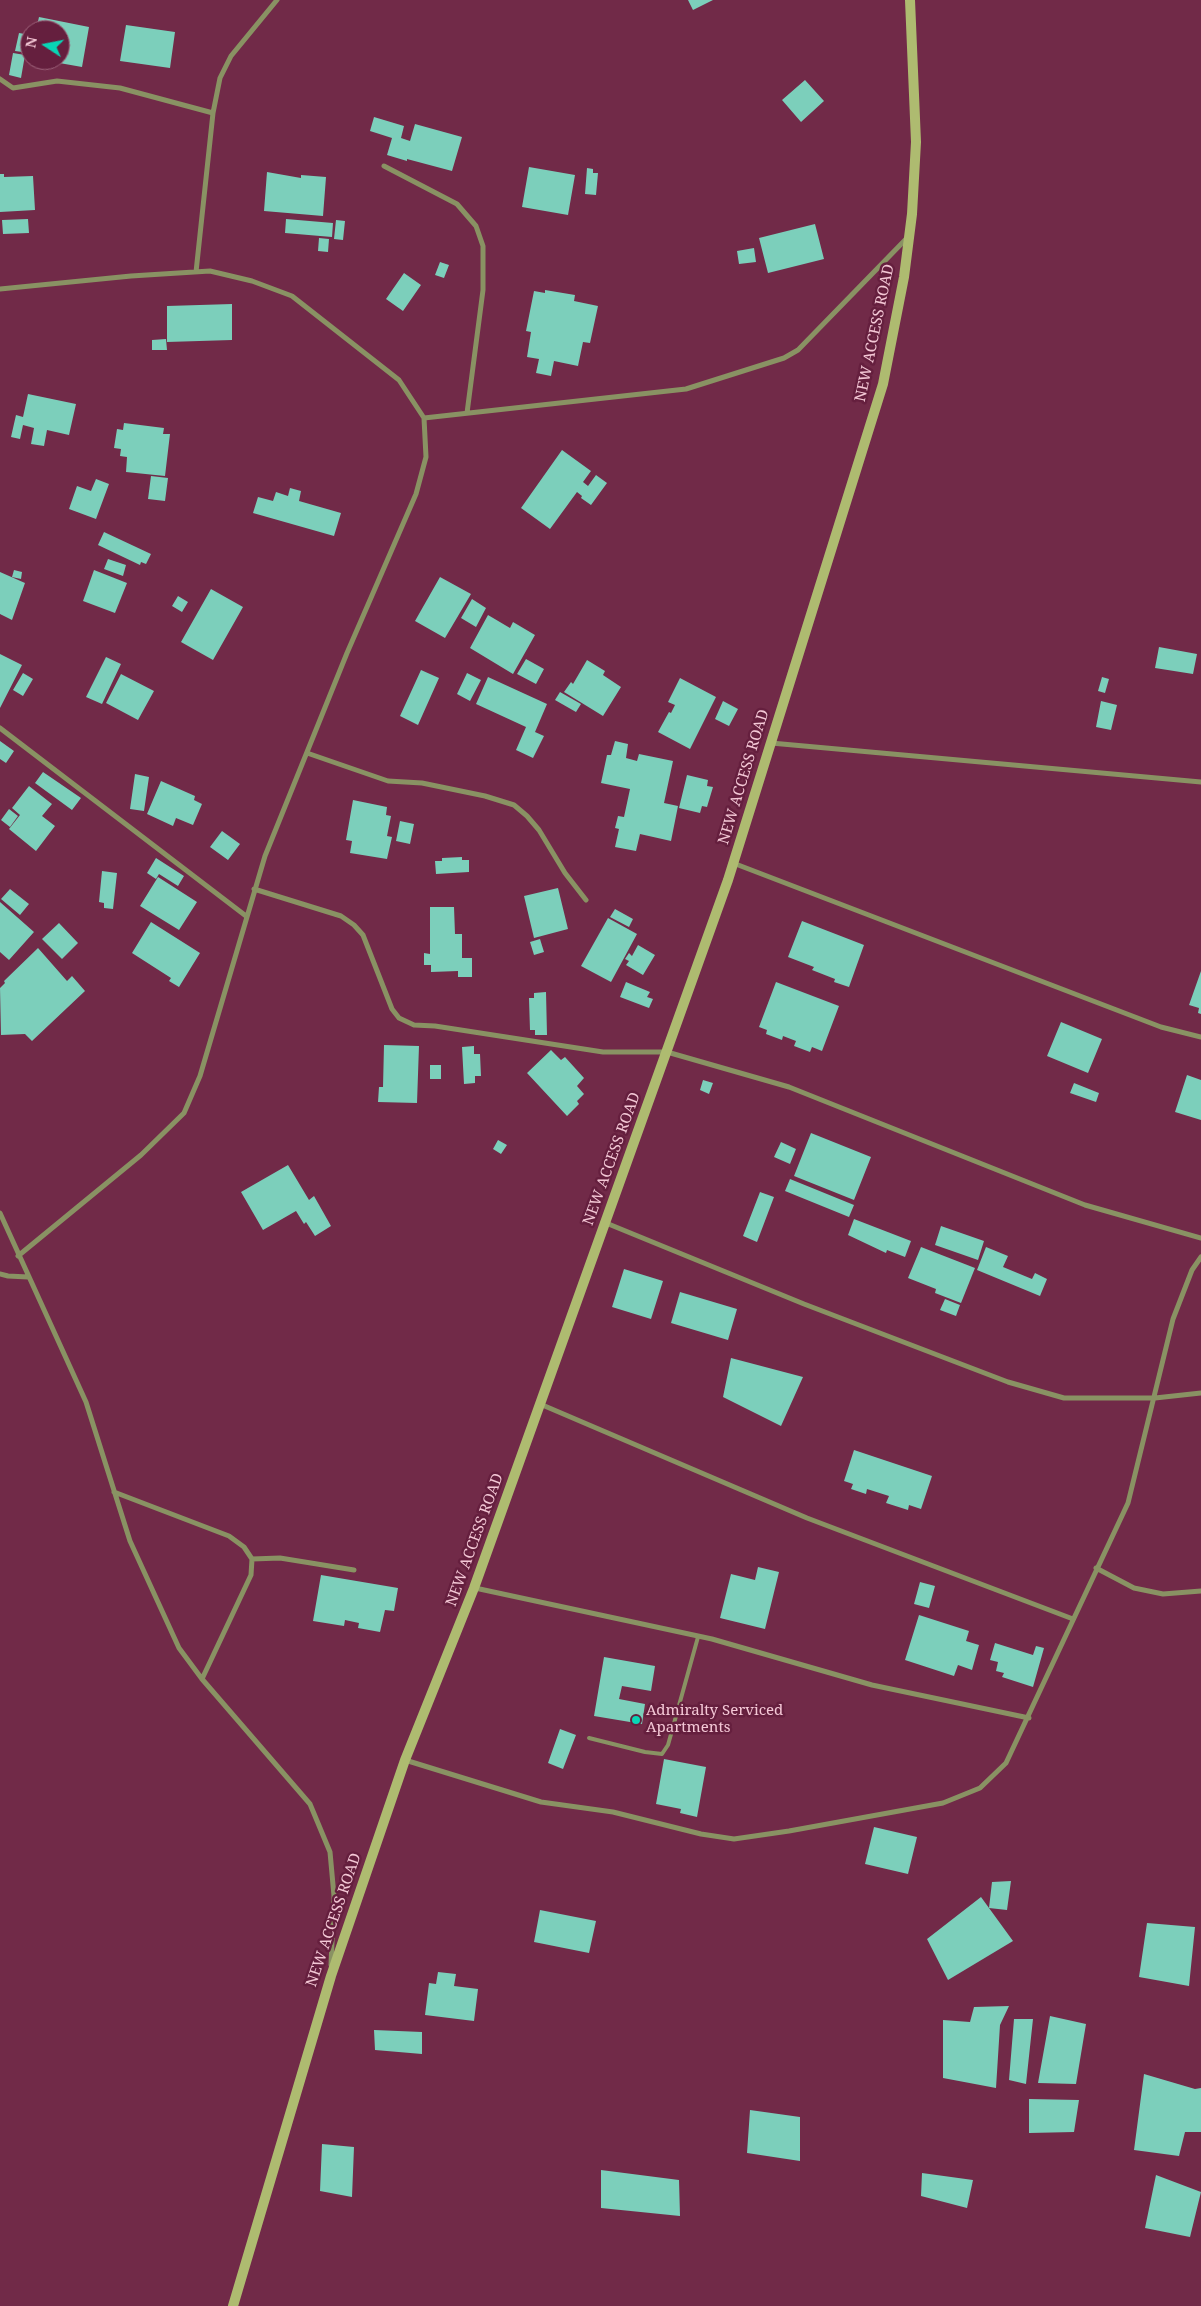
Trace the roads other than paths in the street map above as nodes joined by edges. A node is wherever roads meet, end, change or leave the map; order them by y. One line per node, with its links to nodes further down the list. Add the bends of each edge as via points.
1 (277, 0): 4 (street, via 231,56 220,78)
2 (910, 0): 6 (main road, NEW ACCESS ROAD, via 916,142)
3 (0, 79): 4 (street, via 13,88 56,81 120,88)
4 (214, 113): 7 (street)
5 (384, 166): 9 (street, via 456,204 476,226 483,246 483,290)
6 (909, 235): 9 (street, via 798,350 784,358 686,389); 12 (main road, NEW ACCESS ROAD, via 883,384)
7 (196, 272): 8 (street); 10 (street, via 210,271 252,281 292,296 399,380)
8 (0, 288)
9 (467, 413): 10 (street)
10 (424, 418): 13 (street, via 426,457 416,494)
11 (0, 728): 18 (street)
12 (770, 743): 14 (street); 15 (main road, NEW ACCESS ROAD)
13 (307, 753): 16 (street); 17 (street, via 388,781 422,783 485,796 514,806 540,830 565,873)
14 (1201, 782)
15 (733, 863): 19 (street, via 1160,1027); 20 (main road, NEW ACCESS ROAD)
16 (254, 889): 18 (street); 20 (street, via 341,916 354,925 363,935 392,1009 399,1018 414,1025 602,1052)
17 (586, 900)
18 (246, 916): 24 (street, via 200,1076 184,1113 141,1155)
19 (1201, 1037)
20 (667, 1052): 22 (main road, NEW ACCESS ROAD); 23 (street, via 789,1087 1085,1205)
21 (0, 1214): 24 (street)
22 (606, 1223): 29 (street, via 813,1308 1008,1382 1064,1398); 30 (main road, NEW ACCESS ROAD)
23 (1201, 1238)
24 (18, 1256): 27 (street)
25 (1201, 1258): 29 (street, via 1192,1270 1173,1319)
26 (0, 1274): 27 (street)
27 (28, 1277): 31 (street, via 86,1402)
28 (1201, 1393): 29 (street)
29 (1154, 1398): 33 (street, via 1128,1504)
30 (540, 1404): 35 (main road, NEW ACCESS ROAD); 37 (street, via 807,1518)
31 (114, 1492): 32 (street, via 229,1536 244,1547); 39 (street, via 130,1541 179,1648)
32 (252, 1559): 34 (street, via 280,1558); 39 (street, via 251,1575)
33 (1096, 1568): 36 (street, via 1134,1588 1162,1594); 37 (street)
34 (354, 1570)
35 (474, 1588): 38 (street); 42 (main road, NEW ACCESS ROAD)
36 (1201, 1591)
37 (1073, 1619): 40 (street)
38 (698, 1637): 40 (street, via 872,1685); 41 (lane, via 668,1745 662,1754)
39 (202, 1679): 43 (street, via 310,1804 330,1852 334,1896)
40 (1029, 1718): 42 (street, via 1006,1763 980,1788 943,1803 734,1839 613,1812 541,1802)
41 (589, 1738)
42 (405, 1760): 43 (main road, NEW ACCESS ROAD)
43 (331, 1976): 44 (main road, NEW ACCESS ROAD)
44 (233, 2306)

